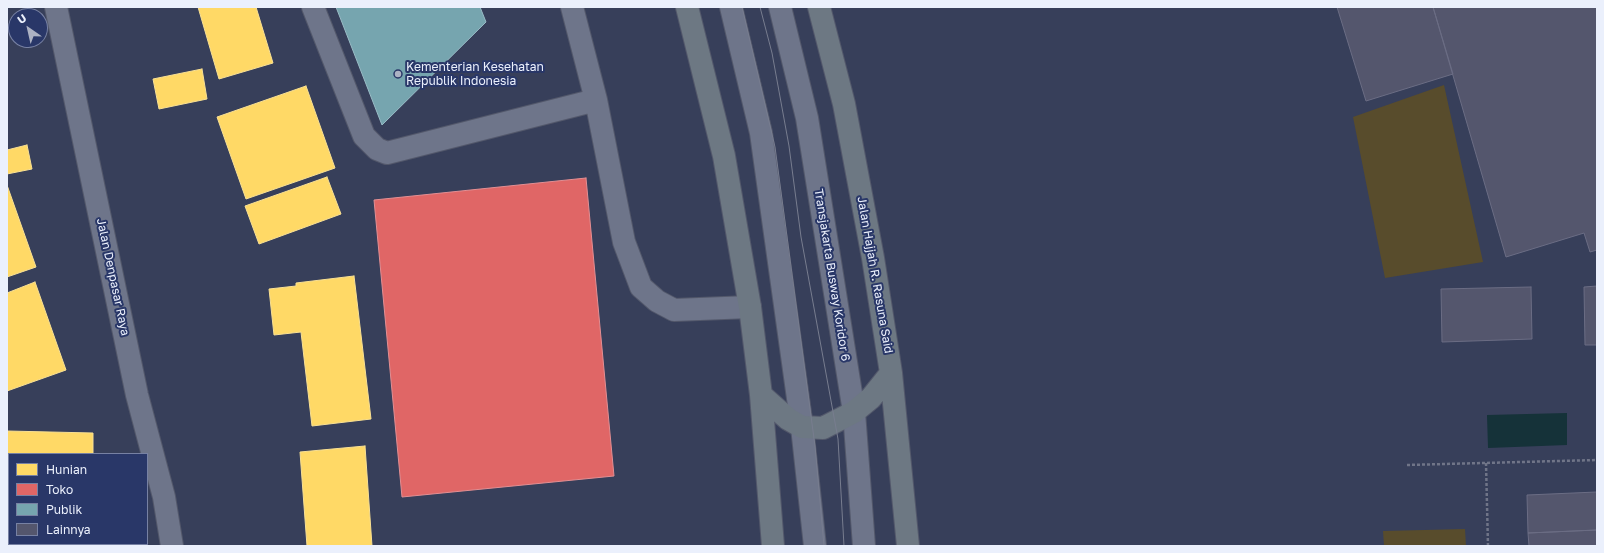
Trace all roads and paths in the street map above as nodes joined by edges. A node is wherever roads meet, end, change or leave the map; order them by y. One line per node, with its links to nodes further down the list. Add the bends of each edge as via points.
1 (56, 7): 17 (street, Jalan Denpasar Raya, via 137,396 164,497)
2 (313, 7): 8 (street, via 364,136 377,149 387,153)
3 (572, 7): 8 (street)
4 (687, 7): 9 (main road, via 724,156)
5 (731, 7): 13 (street, via 761,133)
6 (780, 7): 12 (street, Transjakarta Busway Koridor 6, via 807,118)
7 (819, 7): 10 (main road, Jalan Hajjah R. Rasuna Said, via 844,104 873,258)
8 (596, 100): 9 (street, via 624,242 641,287 657,301 674,310)
9 (750, 307): 11 (main road)
10 (891, 373): 12 (main road, via 871,398); 21 (main road, Jalan Hajjah R. Rasuna Said)
11 (761, 395): 13 (main road, via 788,419); 18 (main road)
12 (854, 412): 13 (main road, via 823,428); 20 (street, Transjakarta Busway Koridor 6)
13 (802, 427): 19 (street)
14 (1597, 460): 15 (path)
15 (1486, 463): 16 (path); 22 (path)
16 (1407, 465)
17 (172, 546)
18 (773, 546)
19 (815, 546)
20 (864, 546)
21 (908, 546)
22 (1488, 546)

